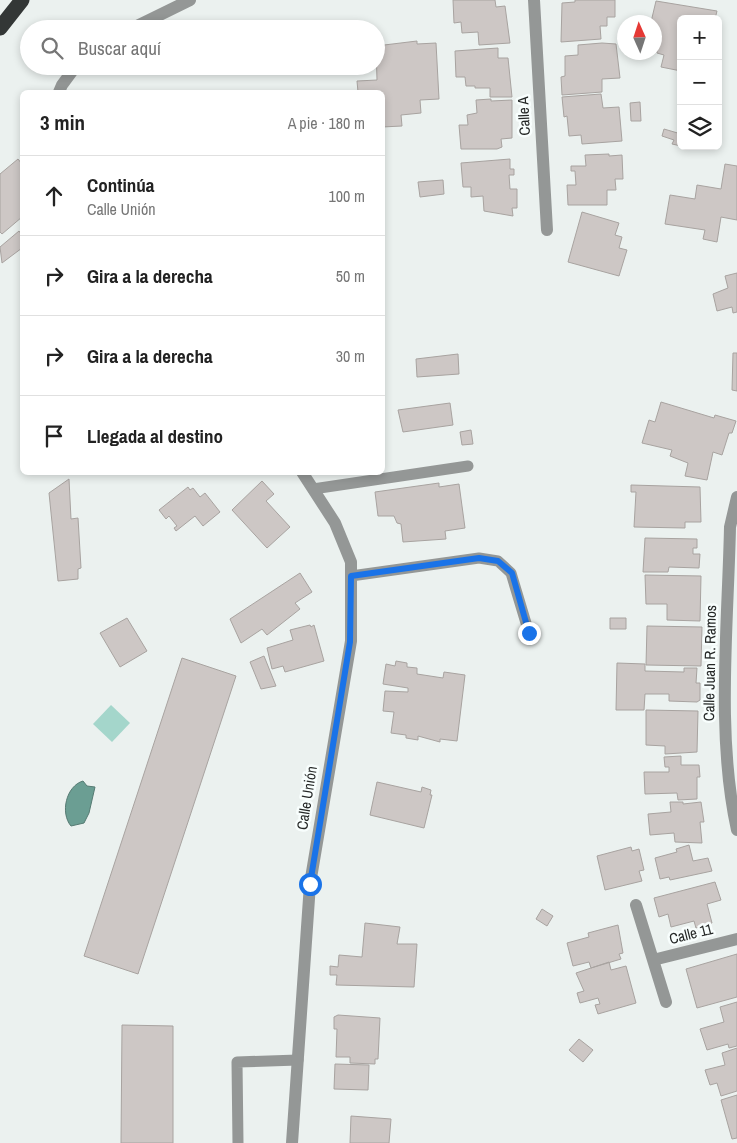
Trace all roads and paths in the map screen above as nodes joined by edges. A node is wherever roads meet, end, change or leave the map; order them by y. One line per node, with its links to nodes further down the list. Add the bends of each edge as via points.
1 (22, 0): 5 (highway)
2 (190, 0): 4 (street)
3 (534, 0): 8 (street, Calle A)
4 (149, 20)
5 (0, 28)
6 (69, 75): 7 (street)
7 (60, 90)
8 (547, 230)
9 (468, 466): 11 (lane)
10 (304, 475): 11 (street, Calle Unión)
11 (313, 489): 13 (street, Calle Unión, via 336,523 350,562)
12 (737, 497): 15 (street, Calle Juan R. Ramos, via 730,527 725,736 728,792)
13 (351, 576): 14 (lane, via 479,558 498,561 512,573); 20 (street, Calle Unión, via 350,642 310,884)
14 (529, 633)
15 (737, 830)
16 (636, 905): 18 (street)
17 (737, 939): 18 (street, Calle 11)
18 (653, 960): 19 (street)
19 (666, 1002)
20 (298, 1060): 21 (lane, via 237,1062); 22 (street, Calle Unión)
21 (238, 1143)
22 (292, 1143)

